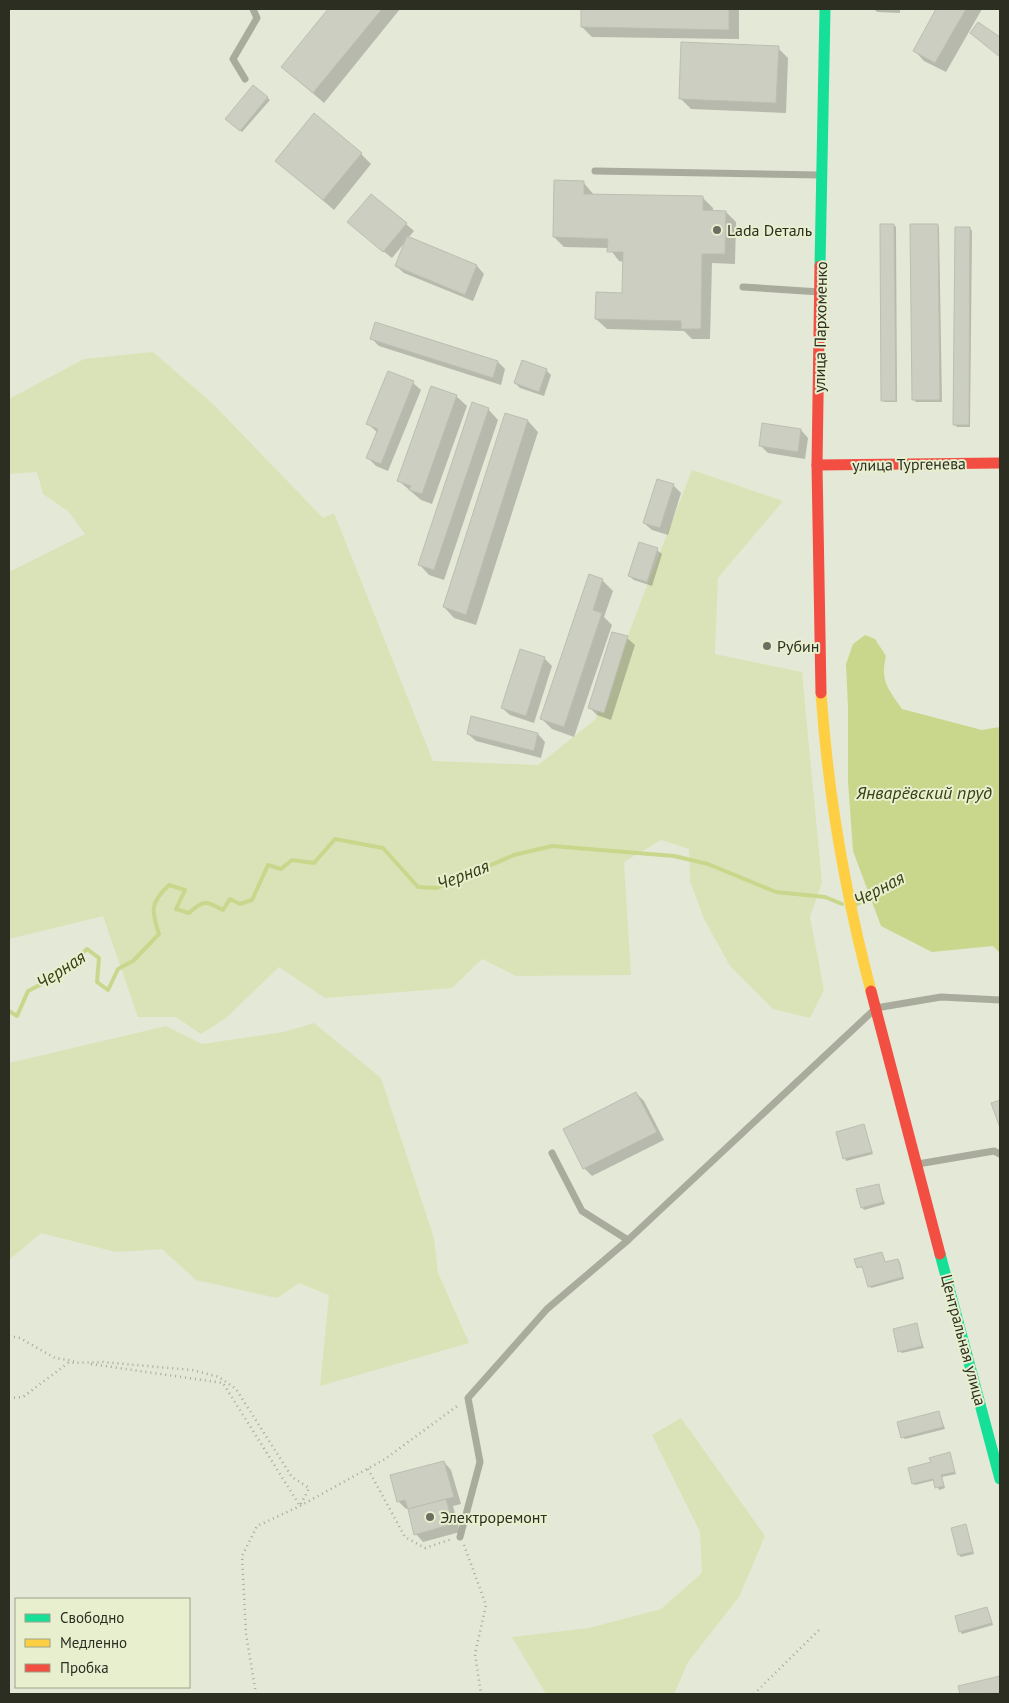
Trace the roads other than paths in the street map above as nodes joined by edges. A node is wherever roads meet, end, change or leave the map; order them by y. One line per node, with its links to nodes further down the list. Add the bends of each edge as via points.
1 (253, 9): 3 (lane, via 256,18 233,59)
2 (825, 9): 5 (street, улица Пархоменко)
3 (245, 79)
4 (595, 171): 5 (lane)
5 (823, 175): 7 (street, улица Пархоменко)
6 (744, 287): 7 (lane)
7 (821, 292): 9 (street, улица Пархоменко)
8 (1000, 463): 9 (street, улица Тургенева)
9 (817, 465): 10 (street, улица Пархоменко, via 819,661 825,748)
10 (842, 868): 12 (street, Центральная улица, via 852,921)
11 (1000, 1000): 12 (lane, via 941,997)
12 (876, 1008): 15 (street, Центральная улица); 16 (lane)
13 (552, 1153): 16 (lane, via 582,1211)
14 (1000, 1154): 15 (lane, via 994,1151)
15 (918, 1164): 17 (street, Центральная улица)
16 (628, 1240): 18 (lane, via 548,1309 468,1398 480,1462)
17 (1000, 1479)
18 (460, 1537)

